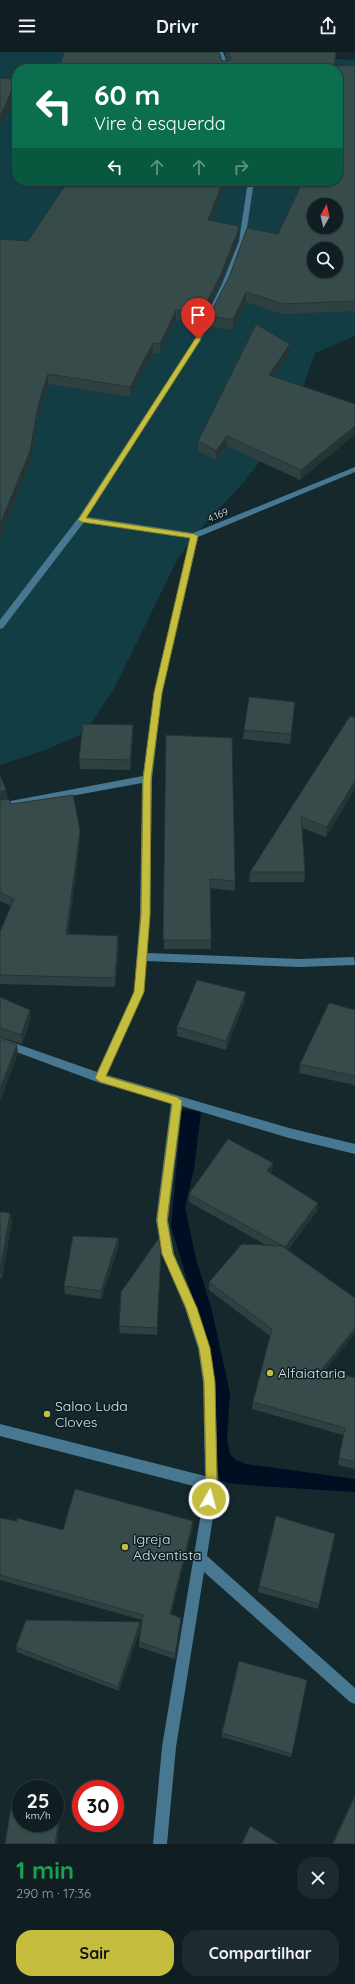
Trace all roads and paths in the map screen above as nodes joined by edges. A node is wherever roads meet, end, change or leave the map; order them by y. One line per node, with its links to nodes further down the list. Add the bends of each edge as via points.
1 (220, 52): 2 (street)
2 (224, 64)
3 (250, 186): 5 (street, via 242,241 225,284 198,339)
4 (355, 469): 6 (street, 4.169)
5 (82, 520): 6 (street); 7 (street)
6 (194, 536): 8 (street, via 158,693)
7 (0, 626)
8 (147, 779): 9 (street); 10 (street)
9 (0, 806)
10 (142, 957): 11 (street, via 299,964); 13 (street, via 139,992)
11 (354, 962)
12 (0, 1042): 13 (street)
13 (100, 1078): 14 (street)
14 (177, 1101): 15 (street); 17 (street, via 162,1220 168,1254 191,1308 204,1348 209,1382)
15 (355, 1150)
16 (0, 1430): 17 (street)
17 (212, 1484): 18 (street)
18 (200, 1559): 19 (street); 20 (street, via 169,1748)
19 (355, 1697)
20 (160, 1844)

